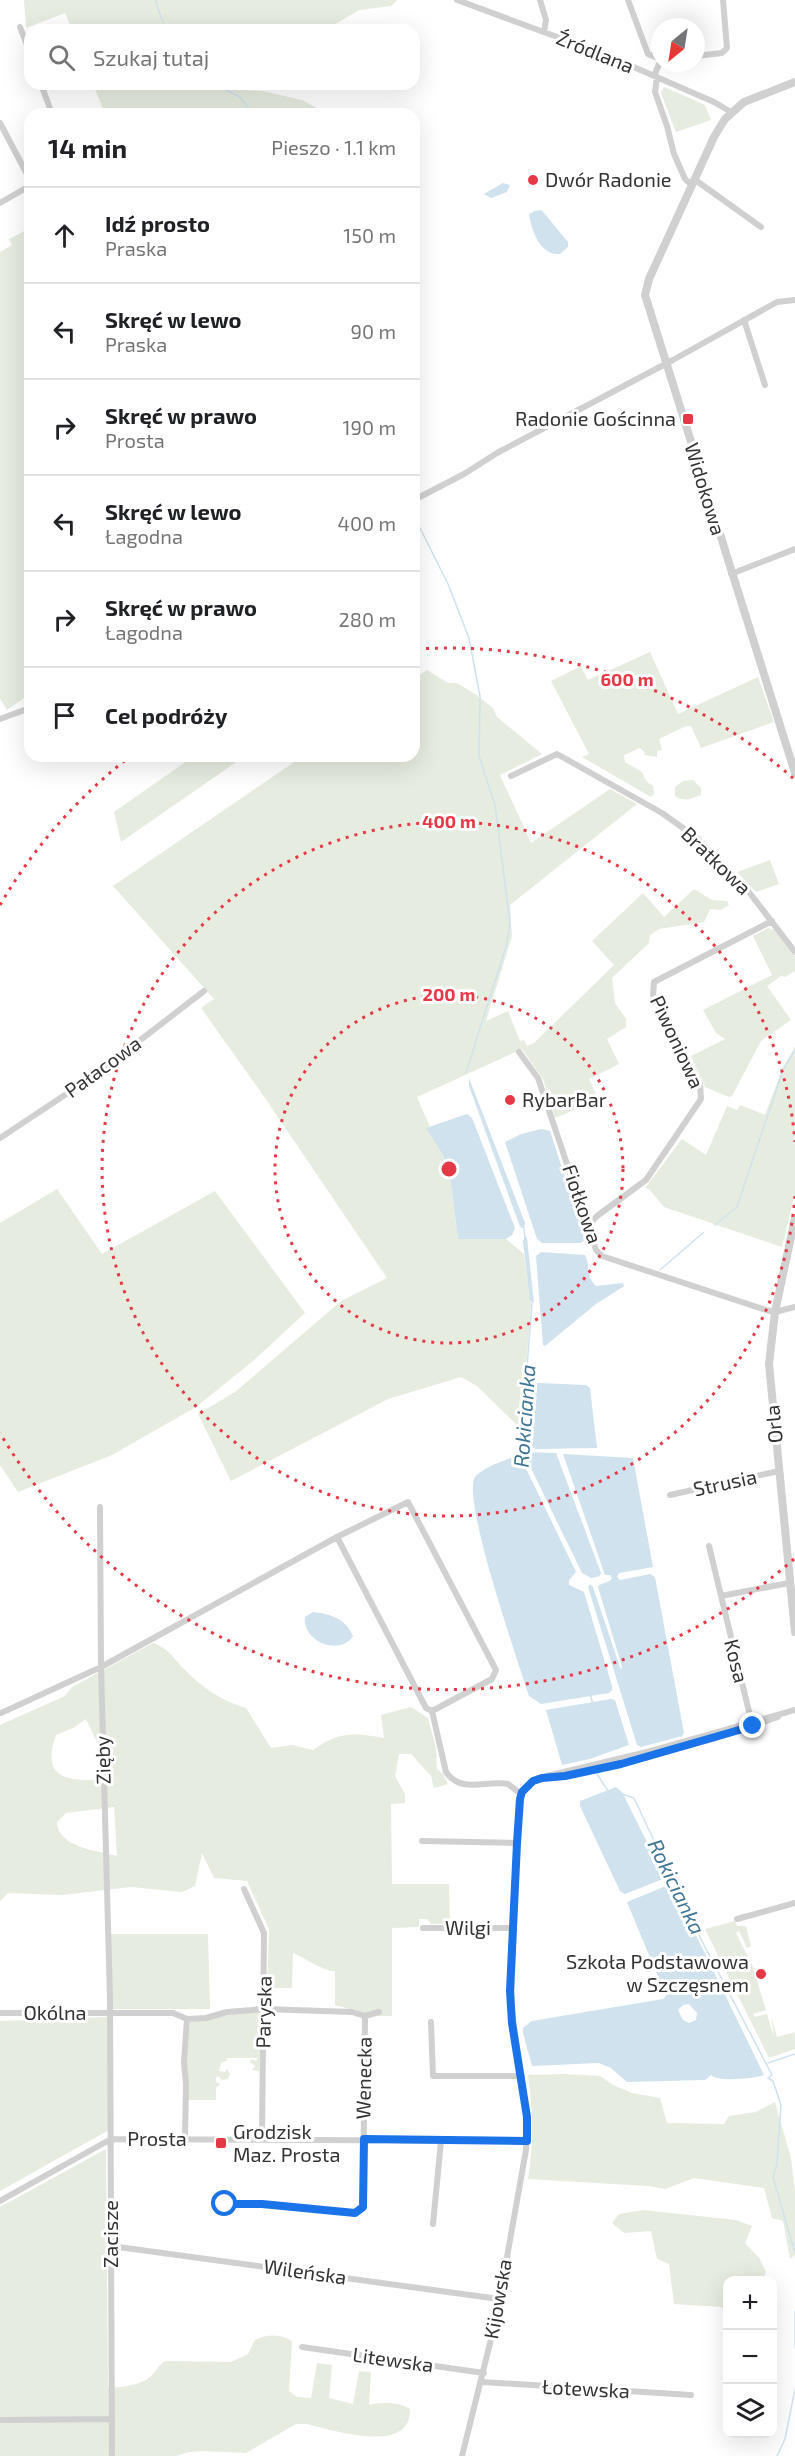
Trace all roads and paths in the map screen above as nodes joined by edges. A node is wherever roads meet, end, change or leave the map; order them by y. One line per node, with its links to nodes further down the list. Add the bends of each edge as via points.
1 (457, 0): 6 (street, Źródlana)
2 (540, 0): 6 (street, via 546,20)
3 (628, 0): 9 (street)
4 (723, 0): 8 (street, via 727,48 722,53)
5 (20, 27): 7 (street)
6 (544, 32): 11 (street, Źródlana)
7 (24, 37)
8 (705, 55)
9 (651, 56)
10 (657, 72): 11 (street)
11 (656, 76): 15 (street, Źródlana); 18 (street, via 655,92 674,154 686,181)
12 (795, 82): 15 (street, Widokowa, via 744,102)
13 (43, 90): 14 (street)
14 (50, 108)
15 (731, 112): 18 (street, Widokowa, via 714,137)
16 (0, 123): 17 (street)
17 (24, 169)
18 (693, 182): 21 (street); 24 (street, Widokowa, via 646,289 647,305)
19 (24, 188): 20 (street)
20 (0, 203)
21 (761, 227)
22 (795, 300): 23 (street, via 777,302)
23 (744, 320): 24 (street); 25 (street)
24 (666, 363): 26 (street); 28 (street, Widokowa)
25 (765, 385)
26 (420, 497)
27 (795, 549): 28 (street)
28 (731, 574): 31 (street, Widokowa)
29 (24, 710): 30 (street)
30 (0, 719)
31 (795, 773)
32 (511, 776): 33 (street, Bratkowa, via 557,754 662,813 697,838)
33 (772, 921): 34 (street, Bratkowa); 39 (street, Piwoniowa, via 654,982 653,995 702,1087 701,1100 646,1180)
34 (795, 952)
35 (204, 992): 37 (street, Pałacowa, via 95,1075)
36 (519, 1052): 39 (street, Fiołkowa, via 541,1086)
37 (0, 1138)
38 (795, 1218): 40 (street, Orla)
39 (588, 1226): 42 (street, Fiołkowa, via 602,1256)
40 (792, 1245): 42 (street, Orla)
41 (795, 1307): 42 (street)
42 (775, 1312): 43 (street, Orla, via 769,1364)
43 (779, 1471): 44 (street, Strusia); 48 (street, Orla)
44 (670, 1495)
45 (100, 1507): 52 (street, Zięby)
46 (337, 1537): 52 (street); 54 (street, via 426,1708); 54 (street, via 408,1502 496,1670 492,1679)
47 (709, 1546): 50 (street, Kosa)
48 (789, 1583): 49 (street, Orla); 50 (street)
49 (793, 1591): 51 (street, Orla)
50 (721, 1596): 56 (street, Kosa)
51 (795, 1632)
52 (101, 1667): 55 (street); 68 (street, Zięby)
53 (795, 1710): 56 (street)
54 (432, 1711): 57 (street, via 450,1778 461,1785 508,1784)
55 (1, 1713)
56 (752, 1723): 57 (street, via 542,1778 529,1783)
57 (521, 1794): 59 (street, Kijowska)
58 (422, 1841): 59 (street)
59 (517, 1843): 64 (street, Kijowska)
60 (244, 1889): 65 (street, Paryska, via 264,1933)
61 (795, 1903): 62 (street)
62 (737, 1919)
63 (423, 1928): 64 (street, Wilgi)
64 (513, 1928): 72 (street, Kijowska, via 511,2006)
65 (264, 2009): 69 (street, Okólna, via 352,2012); 70 (street, Okólna); 75 (street, Paryska)
66 (378, 2012): 69 (street)
67 (0, 2013): 68 (street, Okólna)
68 (110, 2013): 70 (street, Okólna, via 173,2013); 73 (street, Zacisze)
69 (365, 2016): 76 (street, Wenecka)
70 (186, 2019): 74 (street)
71 (430, 2022): 72 (street, via 433,2076)
72 (522, 2076): 78 (street, Kijowska)
73 (111, 2139): 74 (street, Prosta); 79 (street); 82 (street, Zacisze)
74 (185, 2139): 75 (street, Prosta)
75 (262, 2139): 76 (street, Prosta)
76 (364, 2139): 77 (street, Prosta); 80 (street, Wenecka, via 363,2207 355,2213)
77 (441, 2141): 78 (street, Prosta); 81 (street)
78 (527, 2141): 83 (street, Kijowska)
79 (0, 2201)
80 (225, 2204)
81 (434, 2224)
82 (111, 2246): 83 (street, Wileńska); 89 (street, Zacisze)
83 (499, 2299): 85 (street, Kijowska)
84 (302, 2348): 85 (street, Litewska)
85 (484, 2373): 86 (street, Kijowska)
86 (482, 2382): 87 (street, Łotewska); 91 (street, Kijowska)
87 (691, 2395)
88 (0, 2420): 89 (street)
89 (112, 2420): 90 (street, Zacisze)
90 (112, 2456)
91 (462, 2456)

